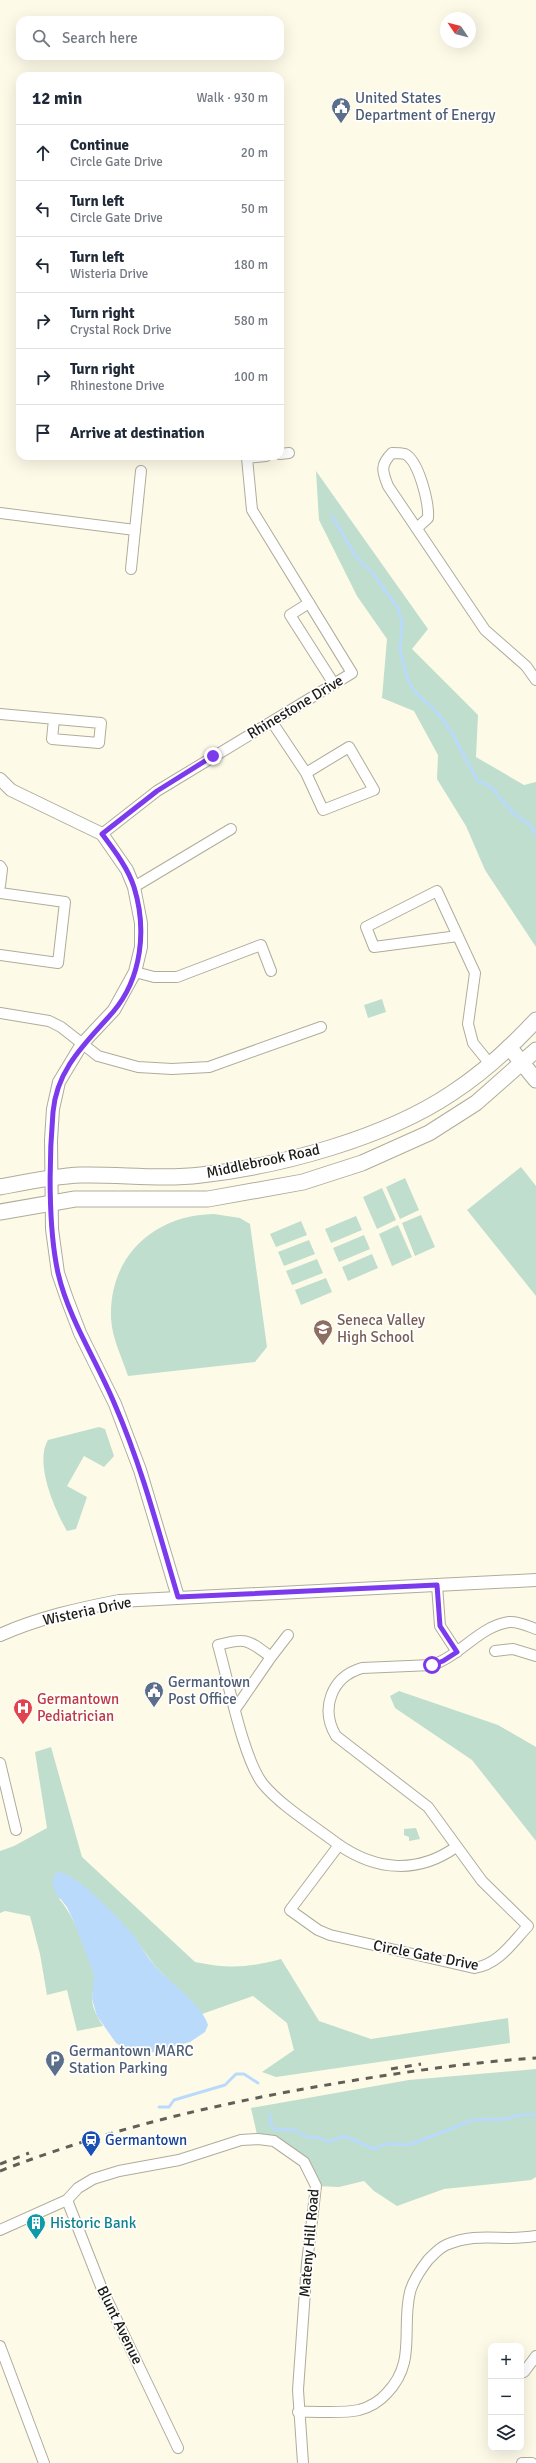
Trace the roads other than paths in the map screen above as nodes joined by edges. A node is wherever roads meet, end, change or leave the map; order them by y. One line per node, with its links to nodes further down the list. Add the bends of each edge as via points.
1 (247, 460): 7 (street, Rhinestone Drive, via 252,510)
2 (141, 471): 5 (street)
3 (0, 513): 5 (street)
4 (417, 528): 4 (street, via 428,518 429,505 414,462 404,454 392,453 384,461 382,470 388,486); 8 (street, via 485,630 526,666)
5 (135, 530): 6 (street)
6 (131, 569)
7 (309, 604): 9 (street, Rhinestone Drive, via 352,673); 9 (street, via 290,616)
8 (536, 680)
9 (334, 684): 12 (street, Rhinestone Drive)
10 (0, 714): 11 (street)
11 (54, 719): 11 (street, via 101,723 99,743 52,739)
12 (272, 722): 13 (street); 16 (street, Rhinestone Drive, via 157,791)
13 (306, 774): 13 (street, via 323,810 374,790 349,747)
14 (0, 779): 16 (street, via 12,790)
15 (231, 828): 19 (street)
16 (102, 834): 19 (street, via 127,870)
17 (0, 866): 18 (street)
18 (0, 886)
19 (134, 887): 24 (street, via 141,922 141,947)
20 (0, 893): 22 (street, via 65,902 58,964)
21 (458, 936): 21 (street, via 437,891 366,927 374,947); 32 (street, via 475,973 468,1024 473,1043)
22 (0, 955)
23 (271, 971): 24 (street, via 261,945 177,977 154,977)
24 (135, 972): 28 (street, via 114,1010)
25 (0, 1013): 28 (street, via 49,1021 62,1027)
26 (321, 1027): 28 (street, via 209,1067 138,1067 98,1056)
27 (533, 1028): 29 (main road, Middlebrook Road)
28 (82, 1044): 34 (street, via 59,1082 52,1125)
29 (509, 1047): 31 (main road); 32 (main road, Middlebrook Road)
30 (536, 1050): 31 (main road, Middlebrook Road)
31 (523, 1063): 33 (main road); 36 (main road, Middlebrook Road, via 476,1103 429,1133 362,1163 302,1182 208,1199 75,1199)
32 (490, 1064): 34 (main road, Middlebrook Road, via 452,1093 406,1120 296,1157 201,1175 80,1175)
33 (536, 1080)
34 (52, 1179): 35 (main road, Middlebrook Road); 36 (street)
35 (0, 1187)
36 (52, 1202): 37 (main road, Middlebrook Road); 40 (street, via 52,1229 58,1273 80,1334 115,1404 137,1462)
37 (0, 1212)
38 (536, 1580): 39 (street, Wisteria Drive)
39 (437, 1585): 40 (street, Wisteria Drive); 45 (street, via 440,1626)
40 (178, 1597): 43 (street, Wisteria Drive, via 119,1601 71,1611 21,1626)
41 (536, 1629): 45 (street, Circle Gate Drive, via 510,1622 498,1625)
42 (288, 1635): 47 (street)
43 (0, 1636)
44 (495, 1651): 46 (street, via 513,1649)
45 (457, 1652): 52 (street, Circle Gate Drive, via 432,1665 362,1668 351,1671 332,1690 328,1713 330,1726 336,1736 428,1807)
46 (536, 1656)
47 (272, 1657): 48 (street); 48 (street, via 245,1640 238,1639 218,1645)
48 (236, 1708): 51 (street, via 250,1757 263,1784)
49 (0, 1763): 50 (street)
50 (16, 1830)
51 (340, 1845): 52 (street, via 358,1858 372,1863 392,1865 427,1862 444,1856); 52 (street, Circle Gate Drive, via 290,1910 318,1930 330,1935 474,1968 486,1967 528,1926 482,1881)
52 (456, 1847)
53 (67, 2200): 54 (street, Mateny Hill Road); 59 (street, Mateny Hill Road, via 78,2188 93,2179 119,2171 179,2160 241,2140 274,2141 304,2162 316,2186 303,2317); 60 (street, Blunt Avenue, via 102,2289)
54 (0, 2230)
55 (536, 2236): 59 (street, via 516,2240 482,2236 446,2245 436,2251 421,2270 410,2292 406,2363 396,2384 380,2401 359,2410)
56 (0, 2346): 61 (street)
57 (536, 2356): 58 (street)
58 (524, 2372)
59 (298, 2412): 62 (street, Mateny Hill Road)
60 (178, 2448)
61 (40, 2462)
62 (303, 2463)
63 (522, 2463): 64 (street)
64 (532, 2463)

